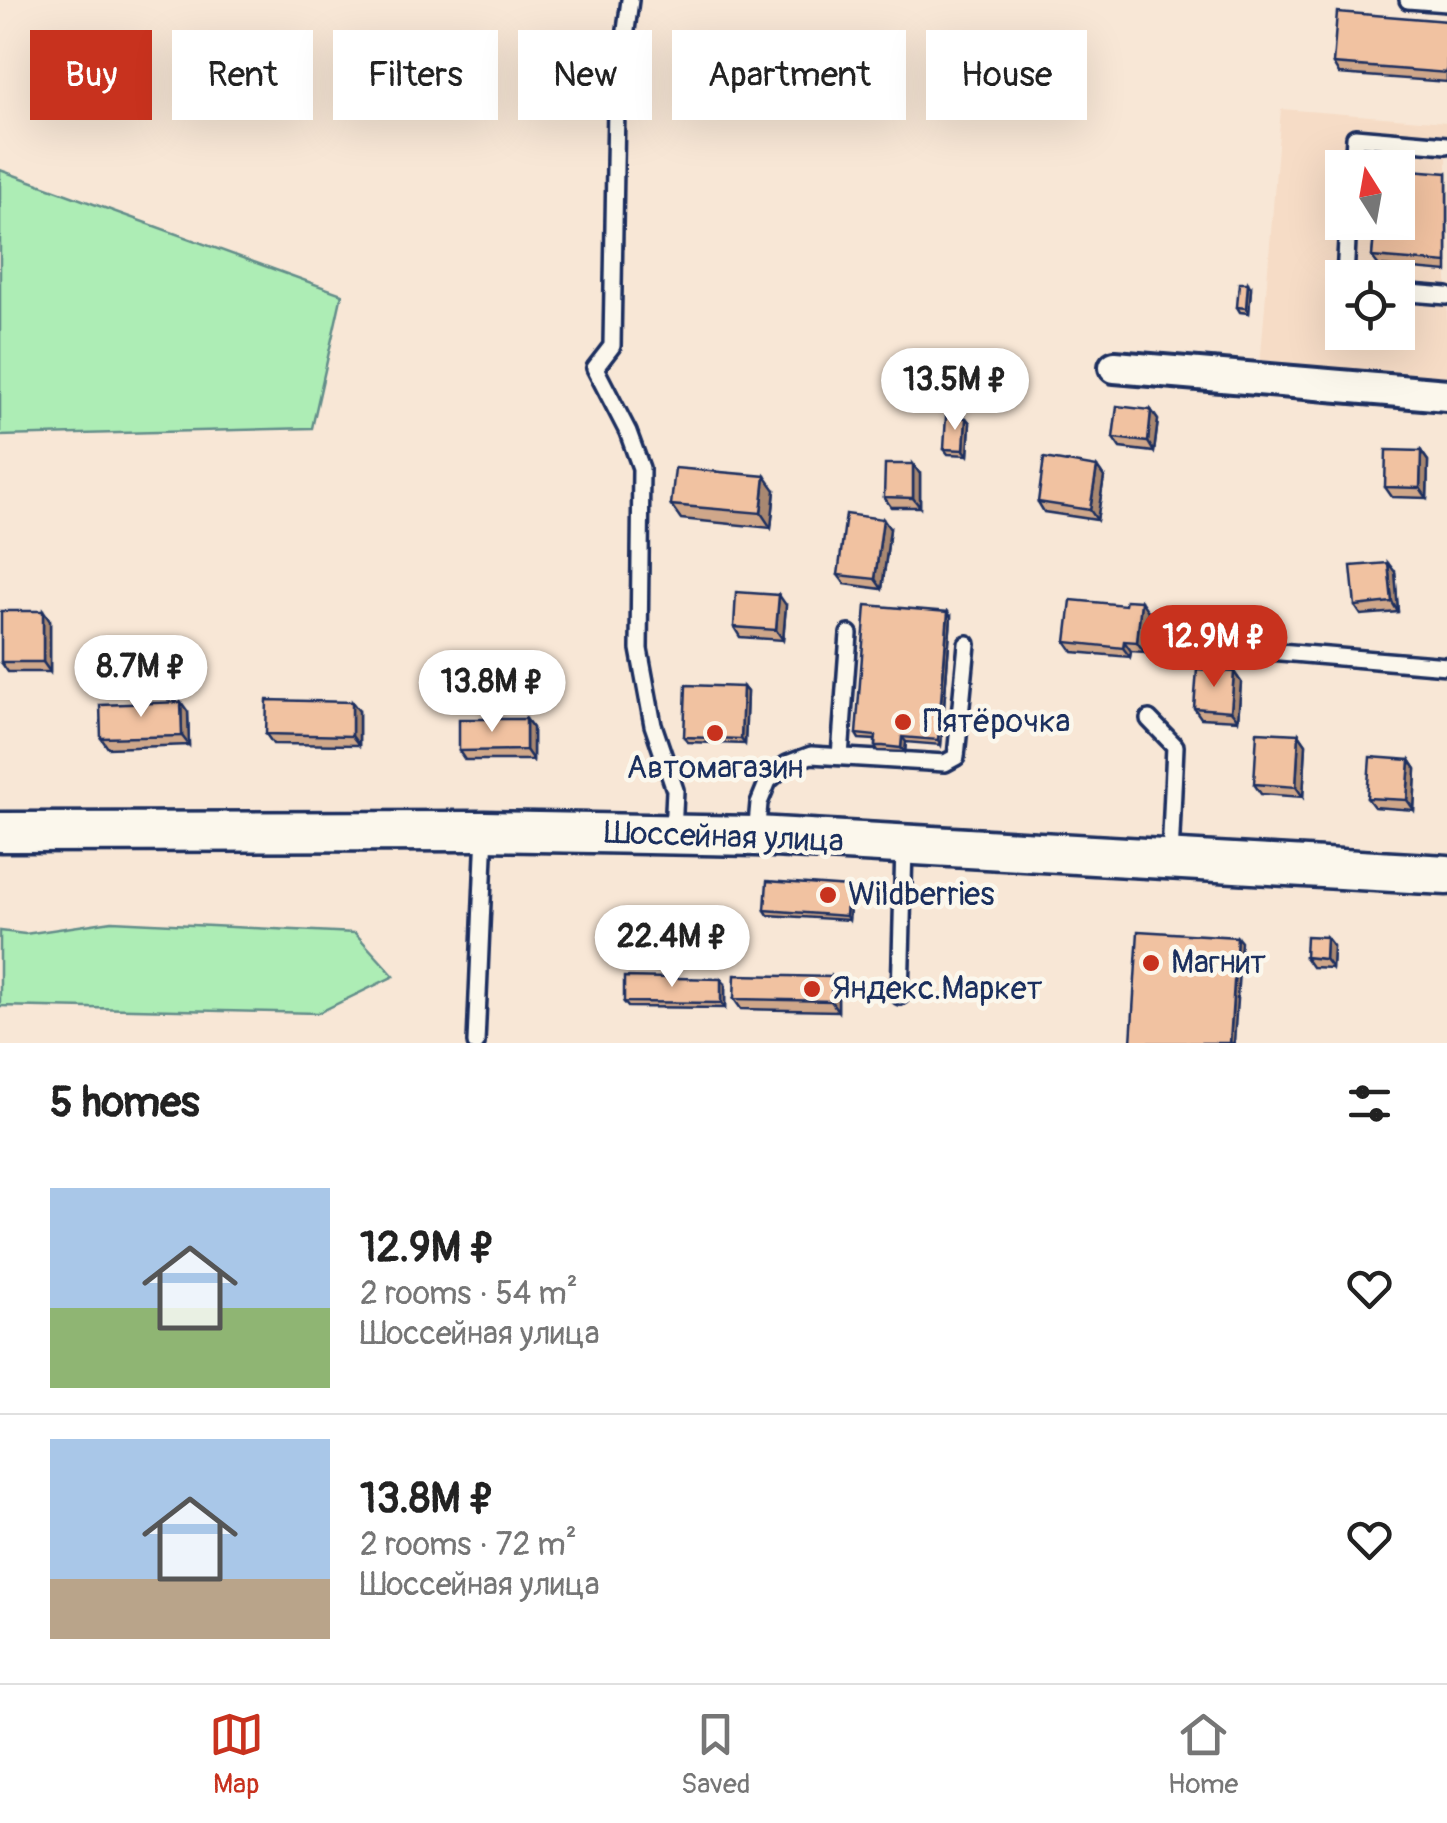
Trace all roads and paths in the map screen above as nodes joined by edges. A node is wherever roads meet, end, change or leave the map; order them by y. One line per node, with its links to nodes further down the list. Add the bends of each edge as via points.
1 (630, 0): 19 (lane, via 616,106 612,346 596,368 641,468 640,649 653,725 675,790)
2 (1408, 0): 3 (lane)
3 (1428, 1): 4 (lane)
4 (1447, 3)
5 (1447, 145): 6 (lane, via 1355,137)
6 (1354, 150)
7 (1415, 293): 8 (lane)
8 (1447, 296)
9 (1115, 367): 10 (street)
10 (1447, 395)
11 (849, 634): 16 (lane)
12 (967, 644): 16 (lane, via 956,757 945,763)
13 (1256, 650): 14 (lane)
14 (1447, 666)
15 (1149, 719): 22 (lane, via 1176,746)
16 (840, 756): 20 (lane, via 811,755 768,781)
17 (485, 831): 18 (street, Шоссейная улица); 19 (street, Шоссейная улица); 25 (lane)
18 (0, 832)
19 (673, 834): 20 (street, Шоссейная улица)
20 (756, 836): 21 (street, Шоссейная улица)
21 (904, 842): 22 (street, Шоссейная улица); 24 (lane)
22 (1170, 858): 23 (street, Шоссейная улица)
23 (1447, 875)
24 (900, 996)
25 (476, 1043)

